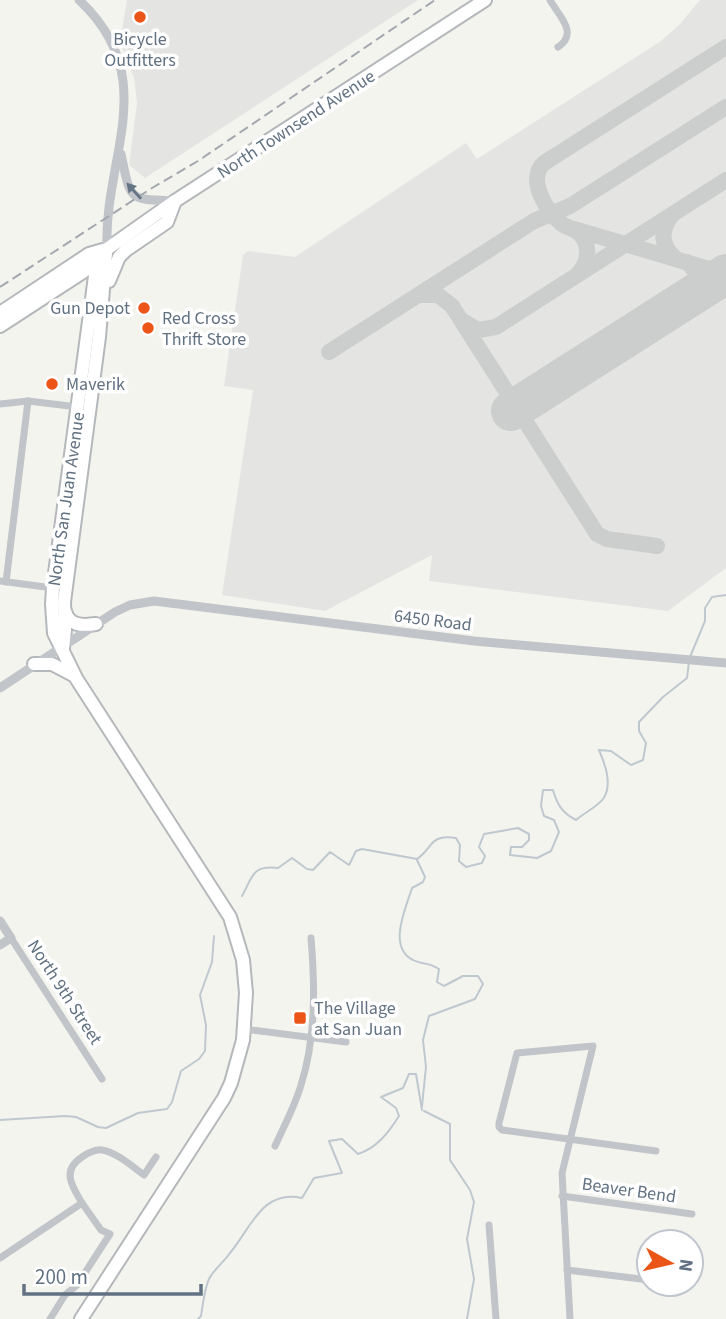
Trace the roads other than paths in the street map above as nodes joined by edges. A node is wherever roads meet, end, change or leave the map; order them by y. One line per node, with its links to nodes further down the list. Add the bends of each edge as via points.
1 (79, 0): 5 (street, via 110,41 118,63 125,91)
2 (485, 0): 6 (highway, North Townsend Avenue)
3 (550, 0): 4 (street, via 568,29 567,41)
4 (558, 47)
5 (120, 149): 6 (street, one-way to 5, via 137,197 126,182); 7 (street, via 106,228)
6 (175, 201): 7 (highway, North Townsend Avenue); 12 (highway, via 167,222 126,250 113,268)
7 (107, 249): 8 (highway, North San Juan Avenue, via 96,268); 9 (highway, North Townsend Avenue, via 89,254); 10 (highway, North Townsend Avenue, via 86,270); 12 (highway, North San Juan Avenue)
8 (92, 299): 10 (highway, via 85,288 69,286 30,312); 15 (highway, North San Juan Avenue)
9 (0, 313)
10 (20, 313): 11 (highway, North Townsend Avenue)
11 (0, 326)
12 (99, 337): 18 (highway, North San Juan Avenue)
13 (28, 401): 14 (street); 15 (street); 16 (street)
14 (0, 404)
15 (78, 407): 17 (highway, North San Juan Avenue)
16 (3, 582): 17 (street)
17 (53, 588): 20 (highway, North San Juan Avenue, via 54,633)
18 (64, 608): 19 (highway, via 75,624); 20 (highway, North San Juan Avenue)
19 (96, 624): 20 (street); 21 (street, 6450 Road, via 137,603 170,603 474,641)
20 (63, 648): 22 (street); 23 (highway, North San Juan Avenue)
21 (726, 663)
22 (34, 664): 23 (highway, via 56,665); 24 (street)
23 (76, 678): 29 (highway, North San Juan Avenue, via 230,917 245,977)
24 (0, 688)
25 (0, 921): 26 (street, North 9th Street)
26 (11, 938): 28 (street); 32 (street, North 9th Street)
27 (311, 938): 30 (street, via 315,987)
28 (0, 945)
29 (244, 1028): 30 (street); 45 (highway, North San Juan Avenue, via 236,1070 224,1098)
30 (310, 1037): 31 (street); 34 (street, via 302,1085)
31 (346, 1042)
32 (102, 1079)
33 (570, 1139): 33 (street, via 593,1046 517,1053 499,1127); 35 (street); 37 (street)
34 (275, 1146)
35 (656, 1151)
36 (156, 1157): 38 (street, via 144,1175 104,1150 83,1156 69,1170 69,1181)
37 (562, 1196): 39 (street, Beaver Bend); 42 (street)
38 (82, 1203): 41 (street); 44 (street, via 101,1230 110,1234)
39 (692, 1214)
40 (489, 1225): 46 (street)
41 (0, 1258)
42 (566, 1270): 43 (street); 47 (street)
43 (635, 1278)
44 (50, 1319)
45 (81, 1319)
46 (496, 1319)
47 (570, 1319)

